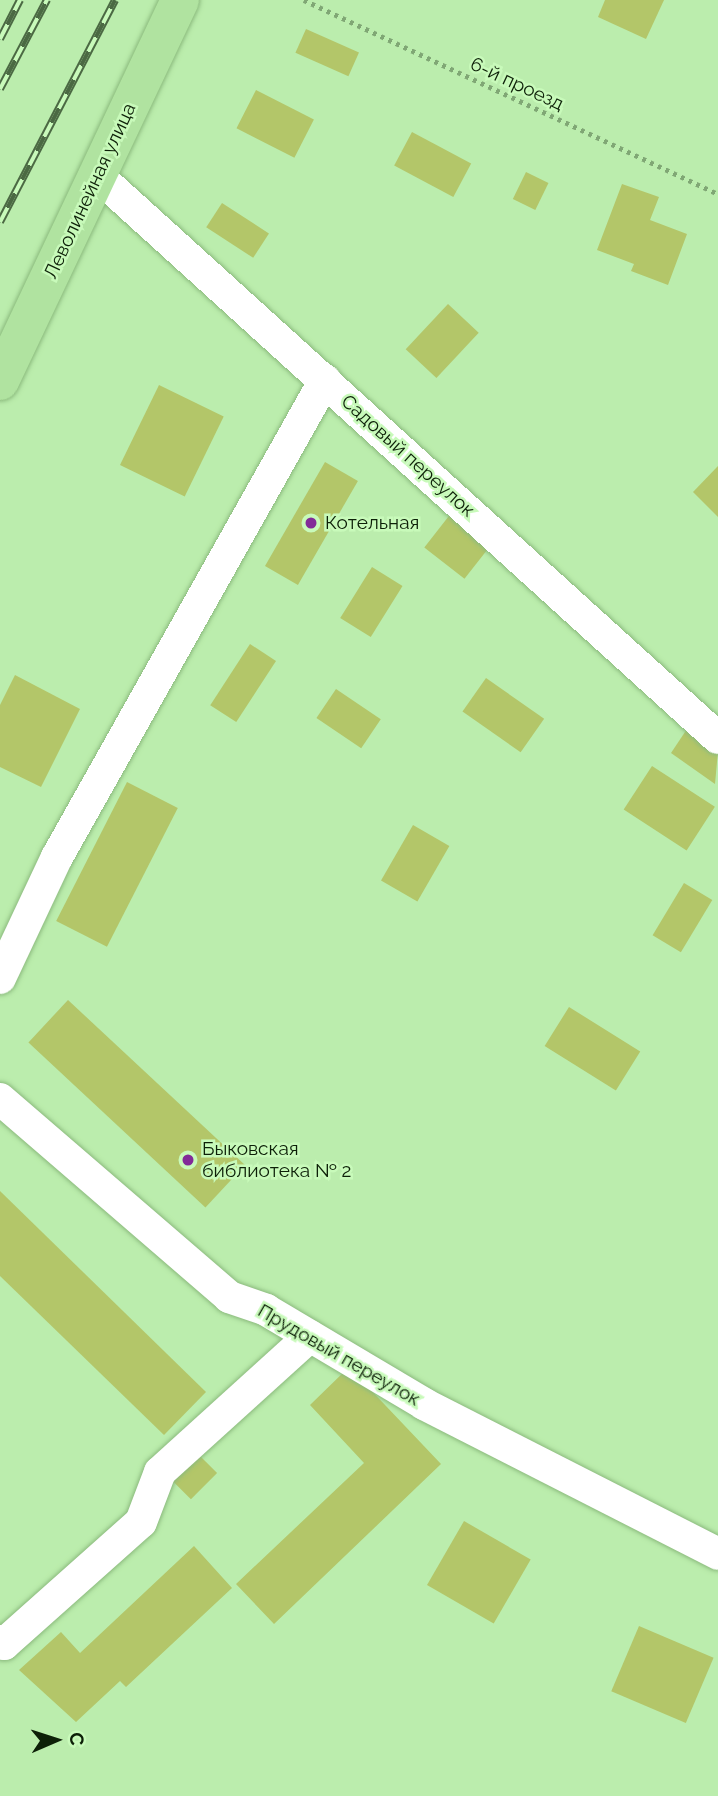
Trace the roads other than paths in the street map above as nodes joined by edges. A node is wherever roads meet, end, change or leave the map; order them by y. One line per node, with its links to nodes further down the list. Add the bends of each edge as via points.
1 (180, 0): 2 (main road, Леволинейная улица)
2 (97, 175): 3 (street, Садовый переулок); 4 (main road, Леволинейная улица)
3 (325, 380): 5 (street, Садовый переулок); 6 (street, via 57,857)
4 (0, 381)
5 (718, 738)
6 (0, 978)
7 (0, 1099): 8 (street, Прудовый переулок, via 229,1297 266,1310)
8 (310, 1336): 9 (street, Прудовый переулок, via 424,1404); 10 (street, via 160,1472 141,1522 4,1644)
9 (718, 1554)
10 (0, 1641)

